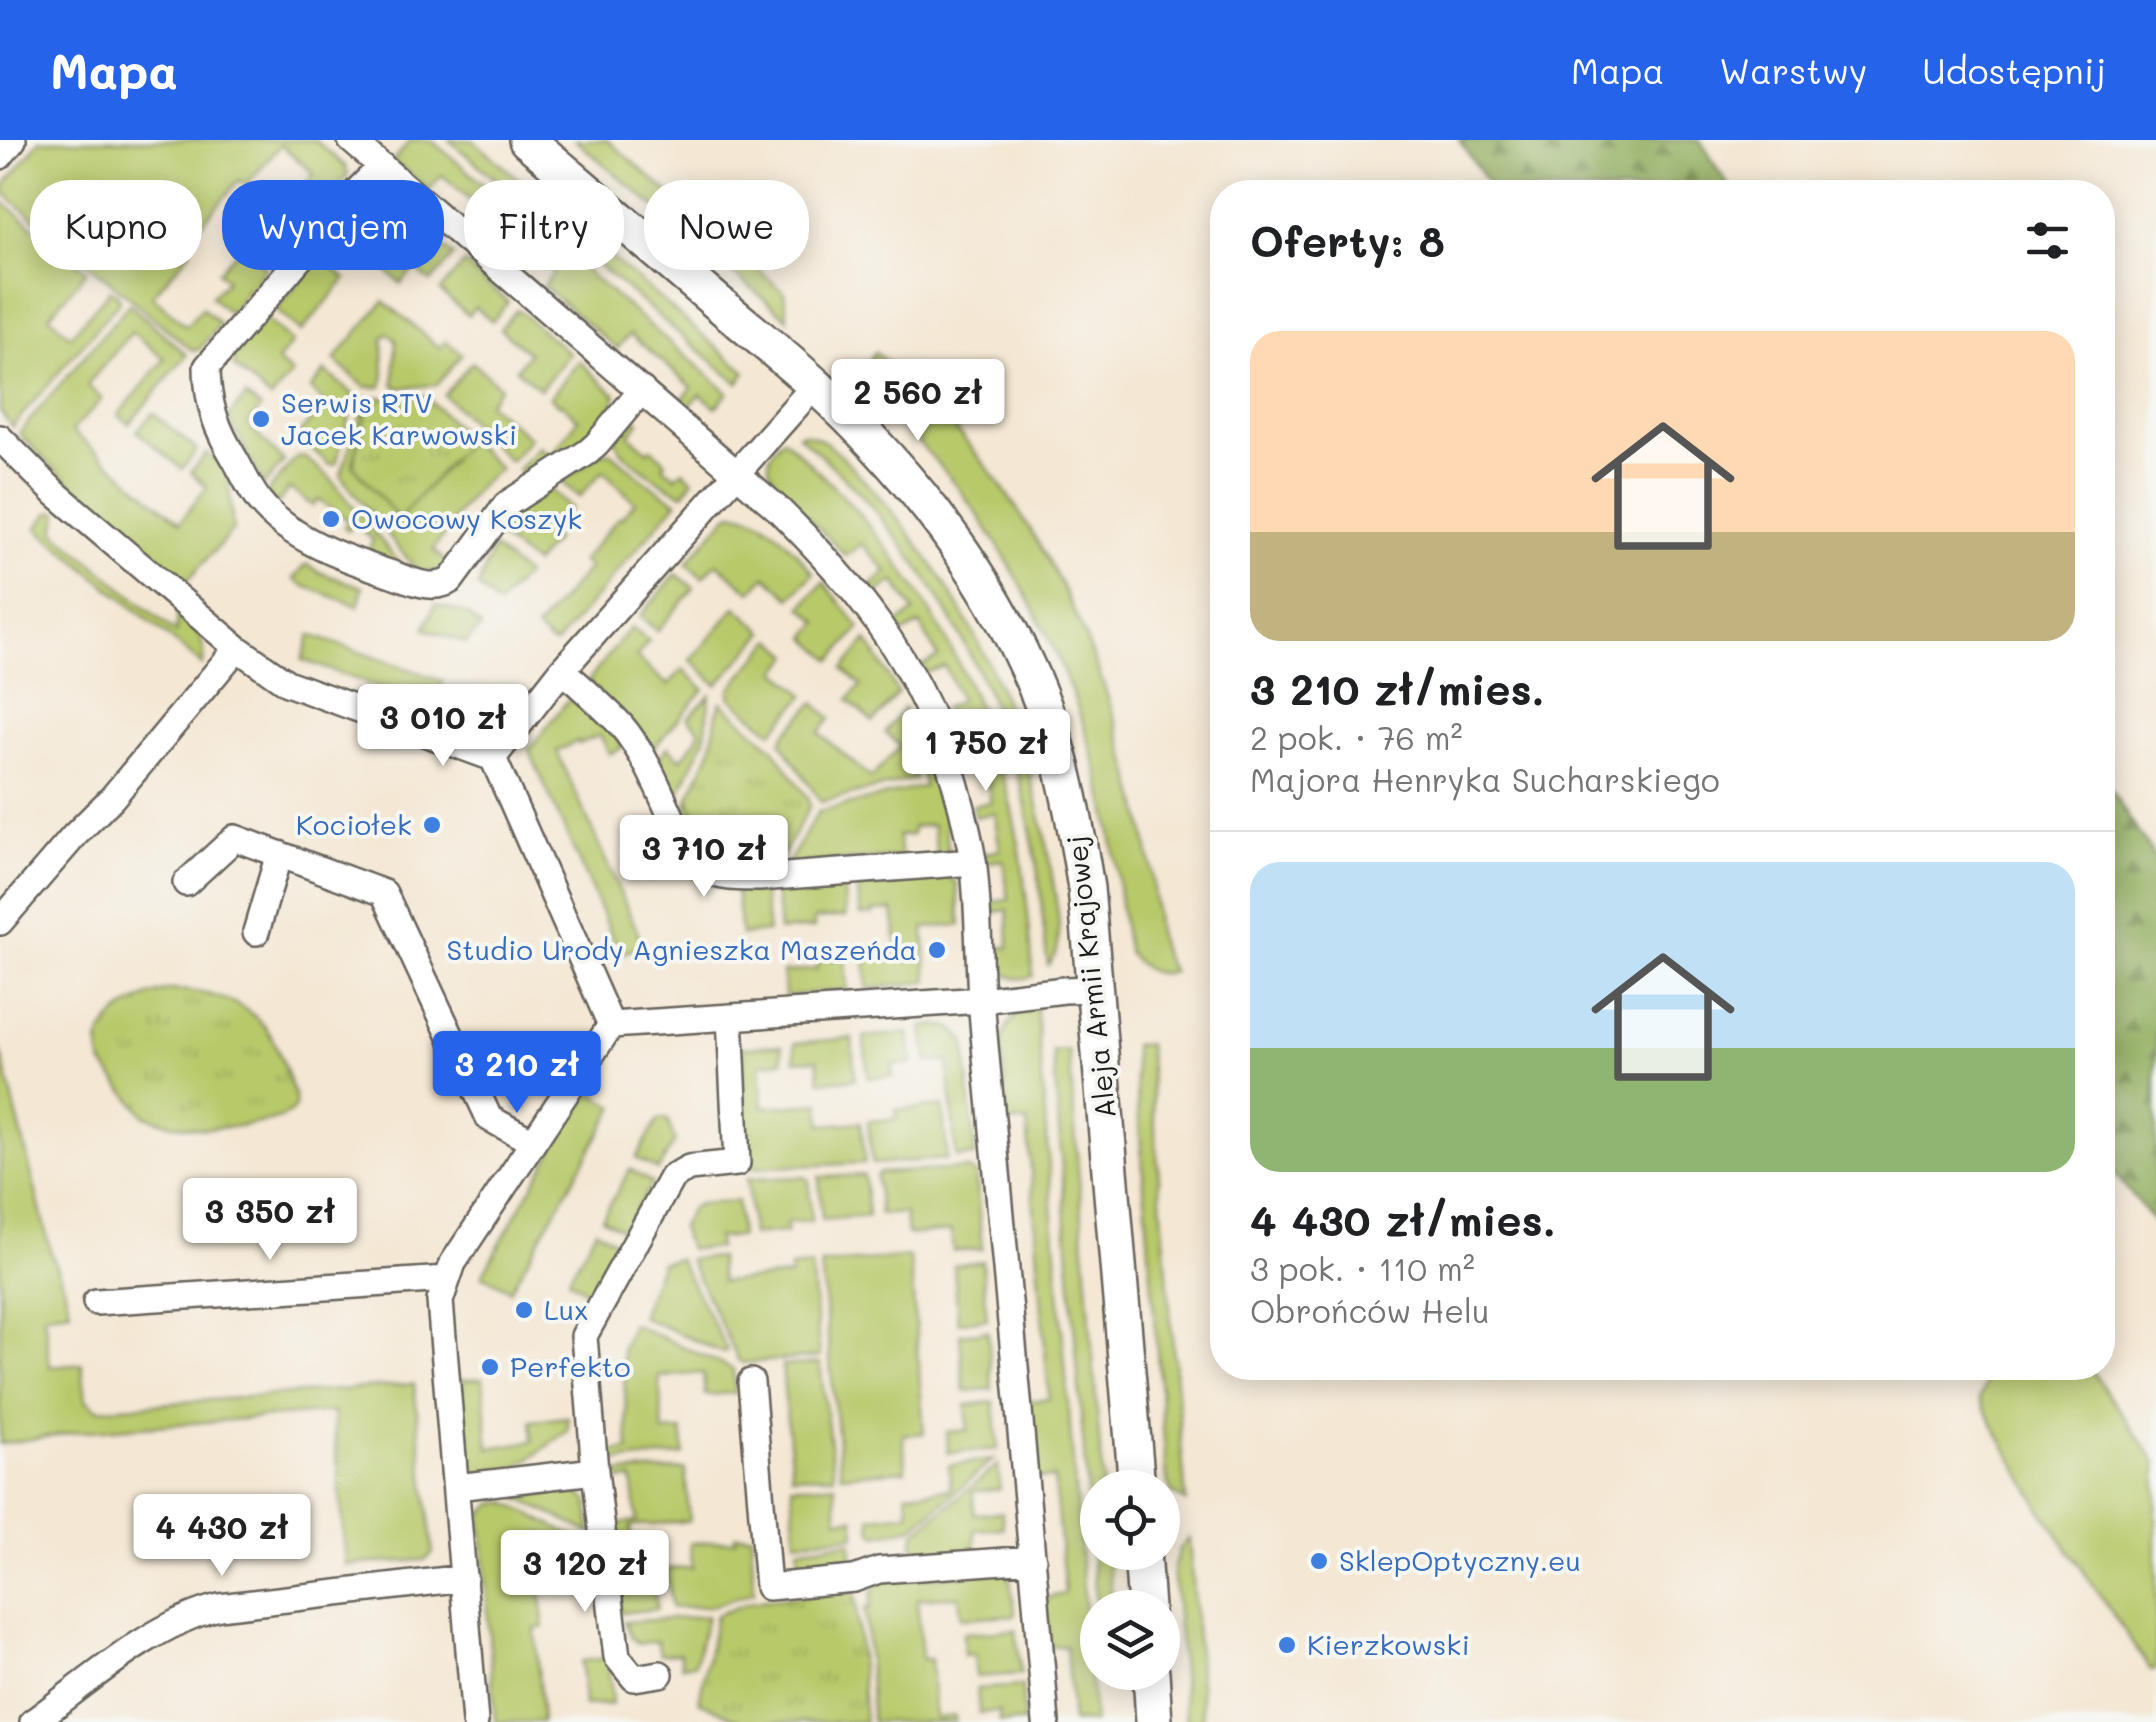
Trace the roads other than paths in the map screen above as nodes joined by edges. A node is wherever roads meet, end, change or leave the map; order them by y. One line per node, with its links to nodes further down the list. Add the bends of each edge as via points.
1 (12, 140): 4 (street)
2 (352, 140): 5 (street)
3 (527, 140): 6 (street, Aleja Armii Krajowej)
4 (0, 156)
5 (382, 166): 7 (street); 7 (street, via 208,367 207,394 222,438 257,499 281,523 380,570 445,584 507,504 588,452)
6 (815, 386): 9 (street); 18 (street, Aleja Armii Krajowej, via 946,528 1028,668 1072,808)
7 (642, 390): 9 (street)
8 (0, 438): 10 (street)
9 (736, 472): 11 (street); 14 (street, via 824,554 912,674 948,758)
10 (237, 648): 12 (street, via 288,682); 16 (street)
11 (562, 670): 12 (street); 14 (street, via 621,725 693,863 704,872 759,878)
12 (494, 758): 21 (street)
13 (279, 854): 15 (street, via 235,838); 17 (street); 22 (street, via 384,893 489,1118)
14 (973, 862): 19 (street)
15 (186, 884)
16 (0, 922)
17 (256, 932)
18 (1094, 990): 19 (street); 26 (street, Aleja Armii Krajowej)
19 (981, 1000): 20 (street); 29 (street)
20 (730, 1017): 21 (street); 27 (street, via 737,1163 689,1168 672,1177 584,1336)
21 (611, 1024): 22 (street)
22 (532, 1142): 23 (street)
23 (447, 1279): 24 (street); 28 (street, via 440,1301)
24 (96, 1302)
25 (752, 1382): 29 (street, via 768,1587 854,1579 879,1570)
26 (1135, 1470)
27 (596, 1472): 28 (street); 31 (street, via 617,1657 634,1678)
28 (456, 1487): 30 (street)
29 (1033, 1559): 35 (street)
30 (464, 1578): 33 (street, via 194,1613 160,1630); 34 (street)
31 (660, 1674)
32 (1152, 1690): 36 (street)
33 (34, 1722)
34 (475, 1722)
35 (1046, 1722)
36 (1154, 1722)

